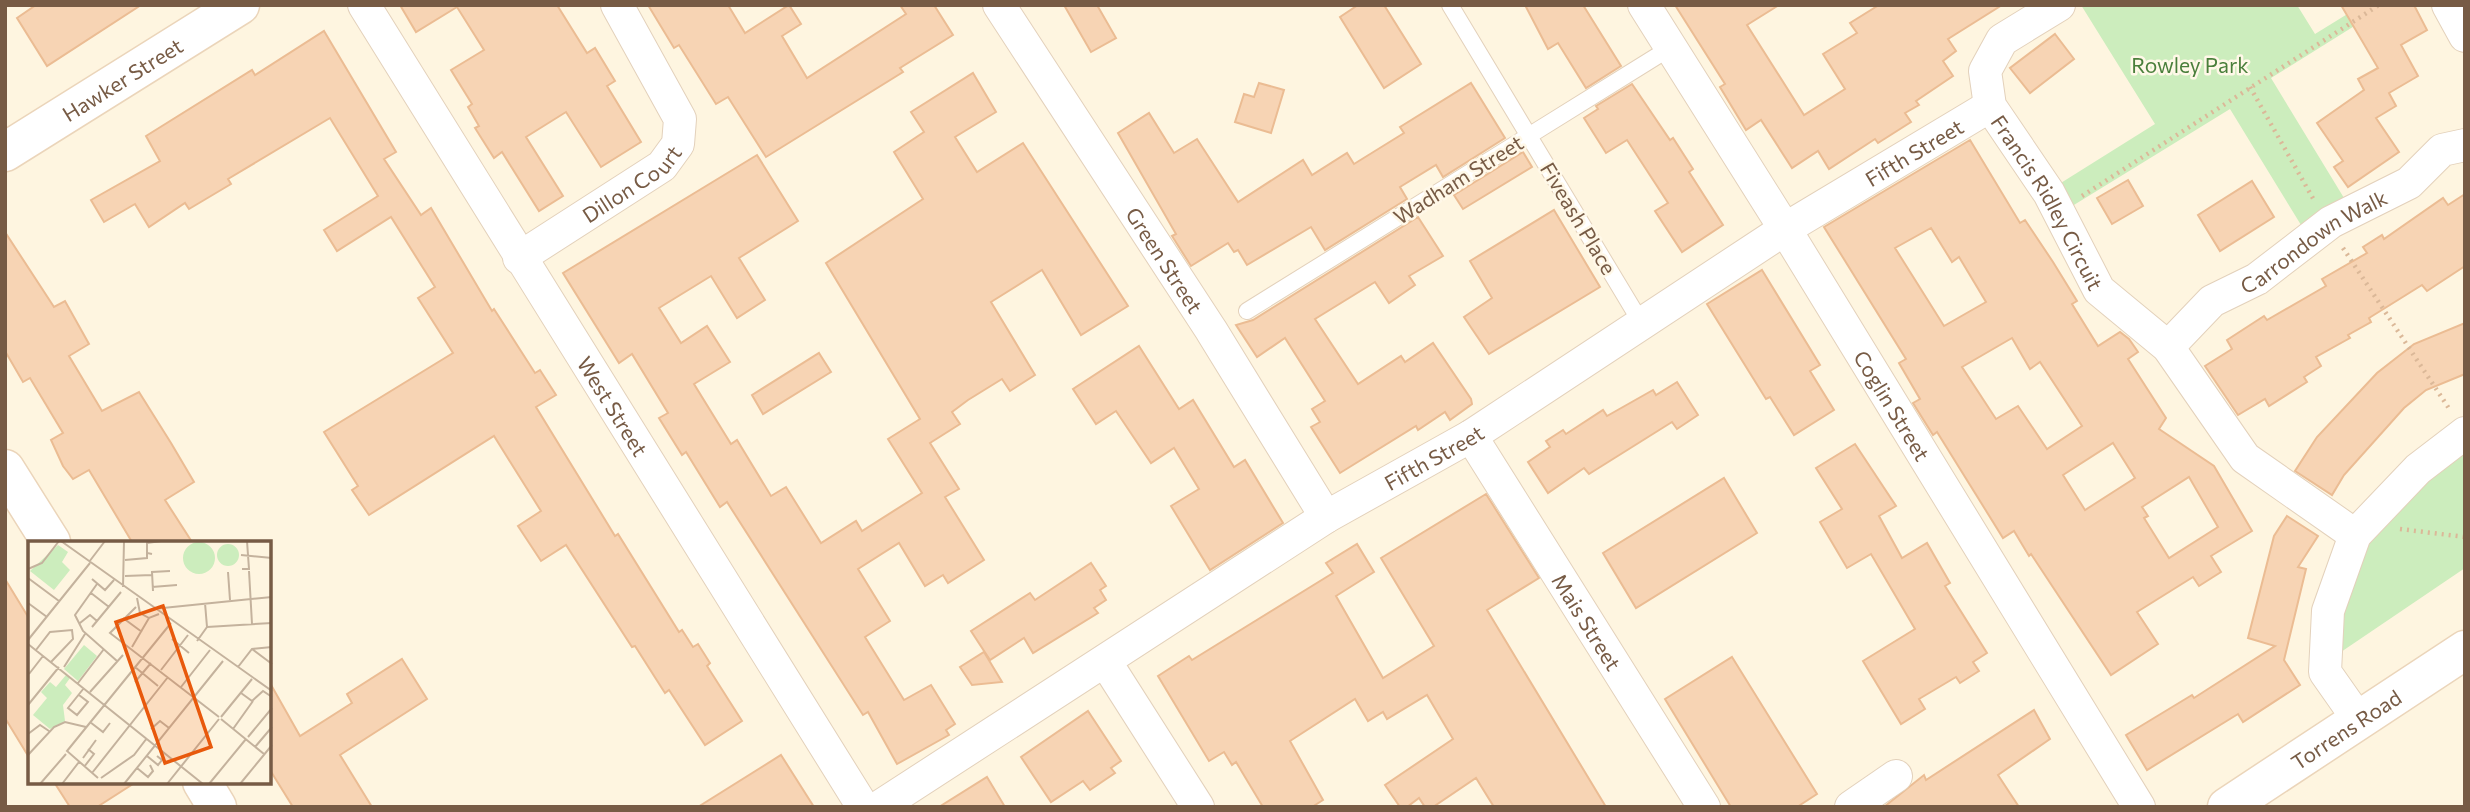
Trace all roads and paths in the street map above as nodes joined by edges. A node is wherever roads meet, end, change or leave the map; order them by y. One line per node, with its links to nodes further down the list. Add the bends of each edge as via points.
1 (240, 5): 16 (street, Hawker Street)
2 (364, 5): 20 (street, West Street)
3 (617, 5): 20 (street, Dillon Court, via 680,118 678,144 662,166)
4 (999, 5): 27 (street, Green Street, via 1211,330)
5 (1450, 5): 14 (lane, Fiveash Place)
6 (1644, 5): 11 (street, Coglin Street)
7 (2059, 5): 13 (street, Francis Ridley Circuit, via 2002,40 1986,71)
8 (2379, 5): 12 (path)
9 (2448, 5): 10 (street)
10 (2465, 36)
11 (1670, 48): 14 (lane, Wadham Street); 19 (street, Coglin Street)
12 (2250, 87): 17 (path); 18 (path)
13 (1990, 106): 17 (street, Francis Ridley Circuit); 19 (street, Fifth Street)
14 (1529, 135): 21 (lane, Wadham Street); 22 (lane, Fiveash Place)
15 (2465, 145): 18 (street, Carrondown Walk, via 2442,150 2409,183)
16 (5, 152)
17 (2058, 211): 23 (street, Francis Ridley Circuit, via 2099,290)
18 (2328, 225): 23 (street, Carrondown Walk, via 2257,279 2212,301); 24 (path)
19 (1786, 229): 22 (street, Fifth Street); 43 (street, Coglin Street)
20 (519, 258): 38 (street, West Street)
21 (1247, 312)
22 (1642, 324): 25 (street, Fifth Street)
23 (2168, 347): 29 (street, Francis Ridley Circuit, via 2245,458)
24 (2459, 424): 29 (street)
25 (1471, 436): 27 (street, Fifth Street); 41 (street, Mais Street)
26 (5, 469): 31 (street)
27 (1326, 517): 33 (street, Fifth Street)
28 (2394, 528): 30 (path)
29 (2356, 535): 34 (street, via 2328,611 2325,672)
30 (2465, 537)
31 (50, 541)
32 (2464, 651): 34 (street, Torrens Road)
33 (1105, 660): 39 (street, Fifth Street); 40 (street)
34 (2358, 719): 44 (street, Torrens Road)
35 (1896, 776): 42 (street)
36 (203, 784): 37 (street)
37 (217, 807)
38 (863, 807)
39 (879, 807)
40 (1198, 807)
41 (1704, 807)
42 (1852, 807)
43 (2139, 807)
44 (2227, 807)

